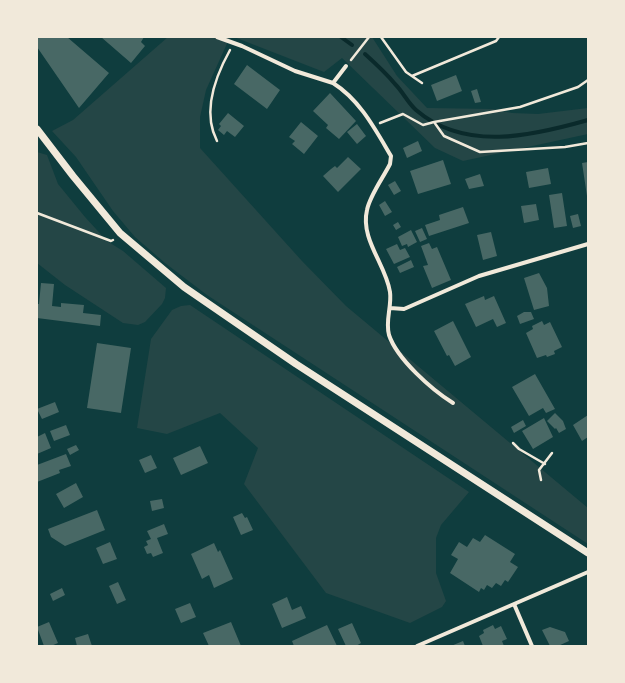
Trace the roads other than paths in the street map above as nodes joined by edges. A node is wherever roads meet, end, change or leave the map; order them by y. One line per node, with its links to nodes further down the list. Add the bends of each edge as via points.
1 (217, 37): 3 (street, via 295,71)
2 (346, 66): 3 (street)
3 (333, 83): 6 (street, via 343,89 359,106 391,156 390,164 367,210 366,222 390,292)
4 (37, 129): 8 (street, via 120,233 162,270 216,311)
5 (588, 244): 6 (street, via 479,276 404,309)
6 (390, 308): 7 (street, via 389,335 394,345 435,392)
7 (453, 404)
8 (588, 553)
9 (588, 572): 10 (street)
10 (514, 604): 11 (street); 12 (street)
11 (417, 646)
12 (532, 646)

